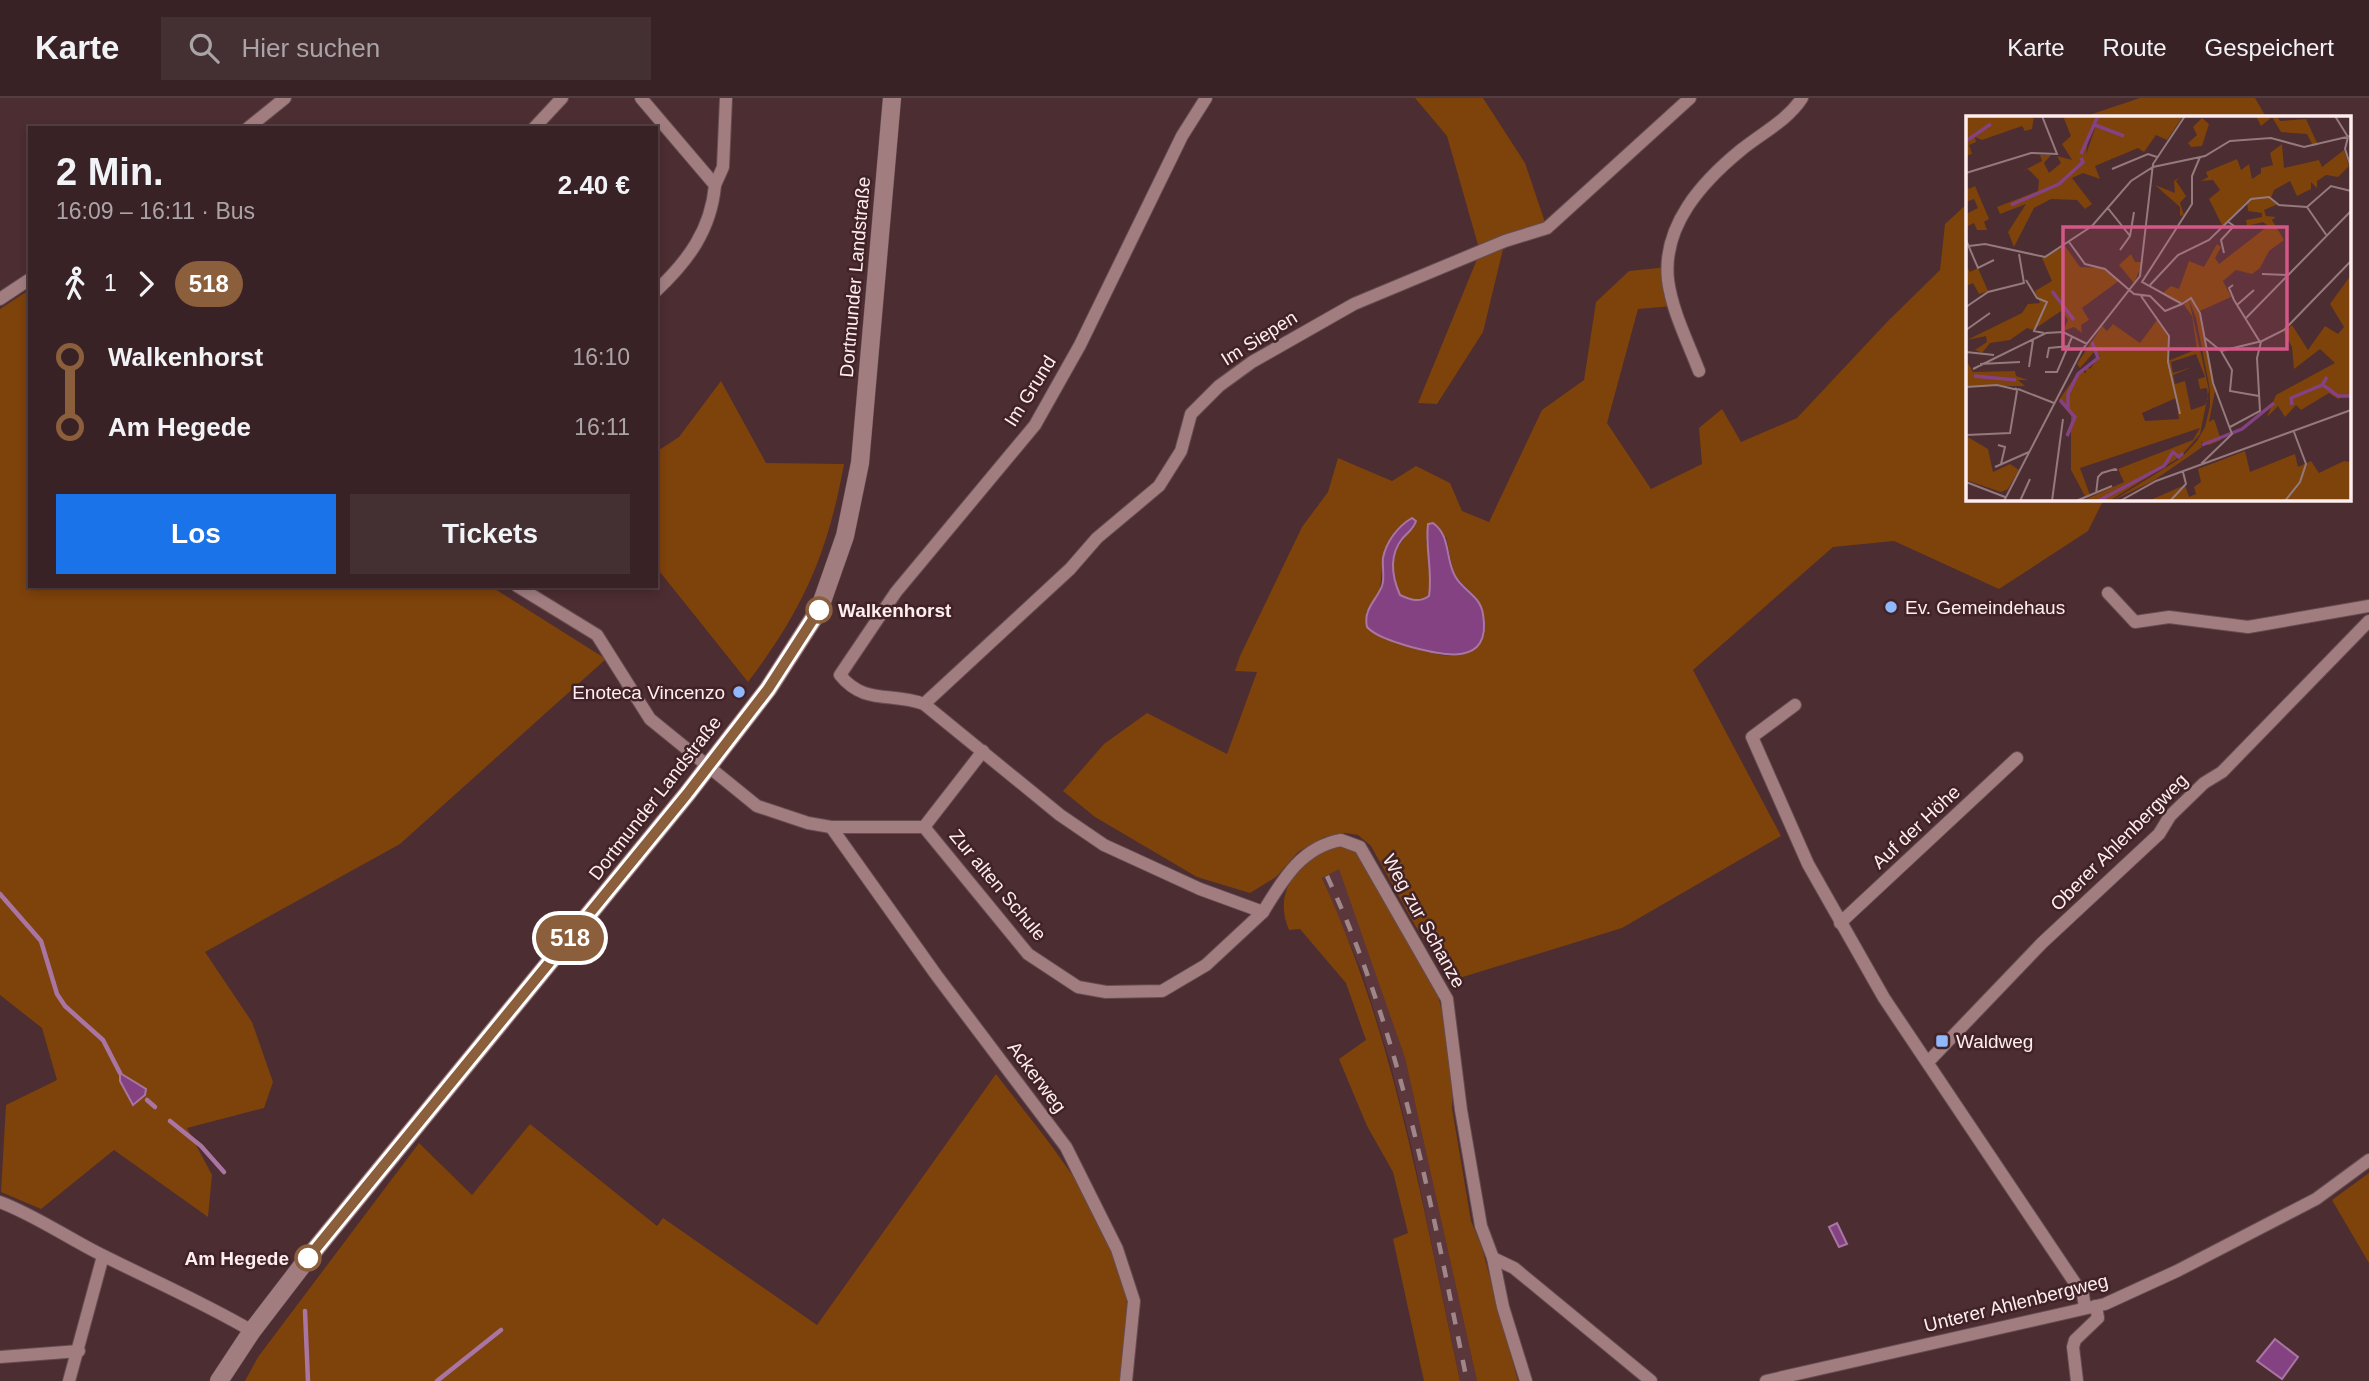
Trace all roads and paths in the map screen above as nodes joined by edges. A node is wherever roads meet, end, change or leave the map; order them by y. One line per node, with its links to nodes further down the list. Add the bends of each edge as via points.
1 (285, 98): 9 (street)
2 (562, 98): 10 (street)
3 (641, 98): 11 (street)
4 (726, 98): 11 (street, via 723,167)
5 (891, 98): 24 (main road, Dortmunder Landstraße, via 860,463 845,536 819,610 768,689)
6 (1206, 98): 20 (street, Im Grund, via 1182,136 1085,336 1035,425 897,592 840,675 851,688 868,695 909,698)
7 (1690, 98): 20 (street, Im Siepen, via 1547,228 1354,304 1219,386 1191,414 1181,451 1159,486 1097,538 1070,569)
8 (1802, 98): 15 (street, via 1784,118 1716,171 1685,208 1676,228 1668,280)
9 (250, 126)
10 (536, 126)
11 (715, 185): 13 (street, via 707,227)
12 (28, 280): 14 (street)
13 (658, 289)
14 (0, 299)
15 (1699, 371)
16 (520, 588): 24 (street, Zur alten Schule, via 597,635 650,719)
17 (2108, 593): 18 (street, via 2135,622 2169,617 2248,627)
18 (2369, 606)
19 (2369, 621): 29 (street, Oberer Ahlenbergweg, via 2222,772 2170,817 2123,870 2042,943)
20 (924, 704): 22 (street)
21 (1795, 705): 28 (street, via 1752,737 1808,864)
22 (983, 751): 26 (street, Zur alten Schule); 27 (street, via 1104,845)
23 (2017, 758): 28 (street, Auf der Höhe)
24 (709, 765): 25 (street, Zur alten Schule, via 757,806); 35 (main road, Dortmunder Landstraße)
25 (831, 827): 26 (street, Zur alten Schule); 40 (street, Ackerweg, via 1066,1147 1117,1249 1134,1301)
26 (924, 827): 27 (street, Zur alten Schule, via 1028,954 1077,986 1107,992 1162,991 1206,965)
27 (1263, 912): 33 (street, Weg zur Schanze, via 1291,869 1318,847 1348,841 1366,855 1447,999 1478,1213)
28 (1840, 923): 29 (street)
29 (1928, 1062): 34 (street)
30 (2369, 1160): 34 (street, Unterer Ahlenbergweg, via 2316,1199 2248,1235 2118,1299)
31 (0, 1202): 32 (street)
32 (103, 1256): 35 (street); 36 (street)
33 (1493, 1258): 41 (street, Weg zur Schanze); 42 (street, via 1514,1268)
34 (2091, 1306): 43 (street, Unterer Ahlenbergweg); 44 (street, via 2098,1318 2073,1347)
35 (252, 1331): 39 (main road, Dortmunder Landstraße)
36 (79, 1351): 37 (street); 38 (street)
37 (0, 1357)
38 (68, 1381)
39 (219, 1381)
40 (1126, 1381)
41 (1526, 1381)
42 (1651, 1381)
43 (1766, 1381)
44 (2077, 1381)

